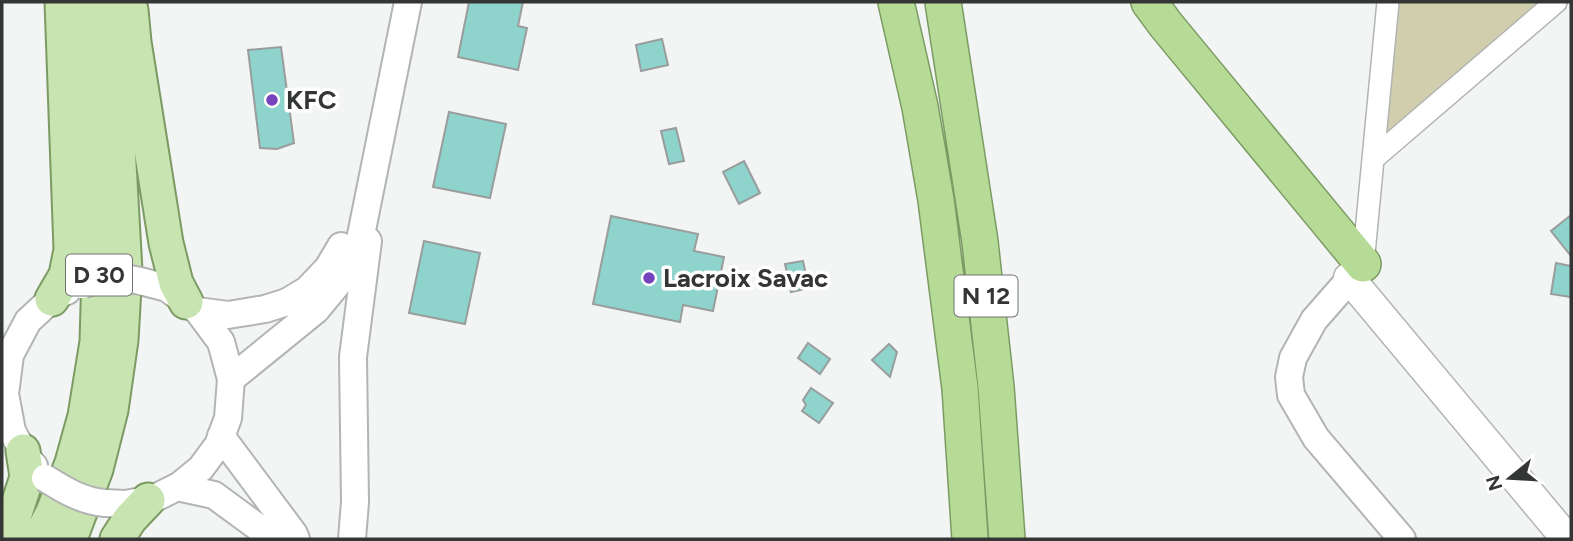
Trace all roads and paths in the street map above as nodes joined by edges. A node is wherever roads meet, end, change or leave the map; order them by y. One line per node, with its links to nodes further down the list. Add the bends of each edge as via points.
1 (62, 2): 17 (main road, via 71,250 66,275)
2 (84, 2): 28 (main road, D 30, via 97,210 97,342 72,463)
3 (110, 2): 29 (main road, D 30, via 125,271 121,340 105,434)
4 (130, 2): 18 (main road, via 166,243 176,283)
5 (394, 2): 18 (street, via 356,202 342,244 328,268 306,290 276,306 228,315)
6 (408, 2): 14 (street)
7 (873, 2): 15 (highway, via 895,77 914,172)
8 (896, 2): 15 (highway, N 12)
9 (940, 2): 35 (highway, N 12, via 981,255)
10 (1149, 2): 16 (highway)
11 (1388, 2): 13 (street)
12 (1556, 2): 13 (street)
13 (1373, 159): 16 (street)
14 (376, 162): 21 (street, via 360,240 340,281 316,310); 33 (street, via 353,358)
15 (936, 200): 34 (highway, N 12, via 960,388)
16 (1356, 271): 26 (main road); 36 (street, via 1314,320 1293,358 1292,395 1316,438); 37 (main road)
17 (52, 299): 18 (street, bridge, via 92,280 130,278 167,288); 19 (street)
18 (192, 306): 21 (street, via 220,342)
19 (28, 321): 20 (street); 22 (street, via 10,355)
20 (2, 338)
21 (231, 379): 23 (street, via 228,418)
22 (3, 394): 24 (street, via 12,431)
23 (221, 436): 25 (street, via 201,468); 32 (street)
24 (23, 451): 25 (street, bridge, via 45,478 69,493 97,502 125,504); 27 (main road, via 27,477)
25 (163, 494): 30 (main road, via 130,519); 31 (street, via 214,495)
26 (1571, 517)
27 (3, 539)
28 (39, 539)
29 (70, 539)
30 (117, 539)
31 (274, 539)
32 (296, 539)
33 (352, 539)
34 (970, 539)
35 (1007, 539)
36 (1402, 539)
37 (1567, 539)

